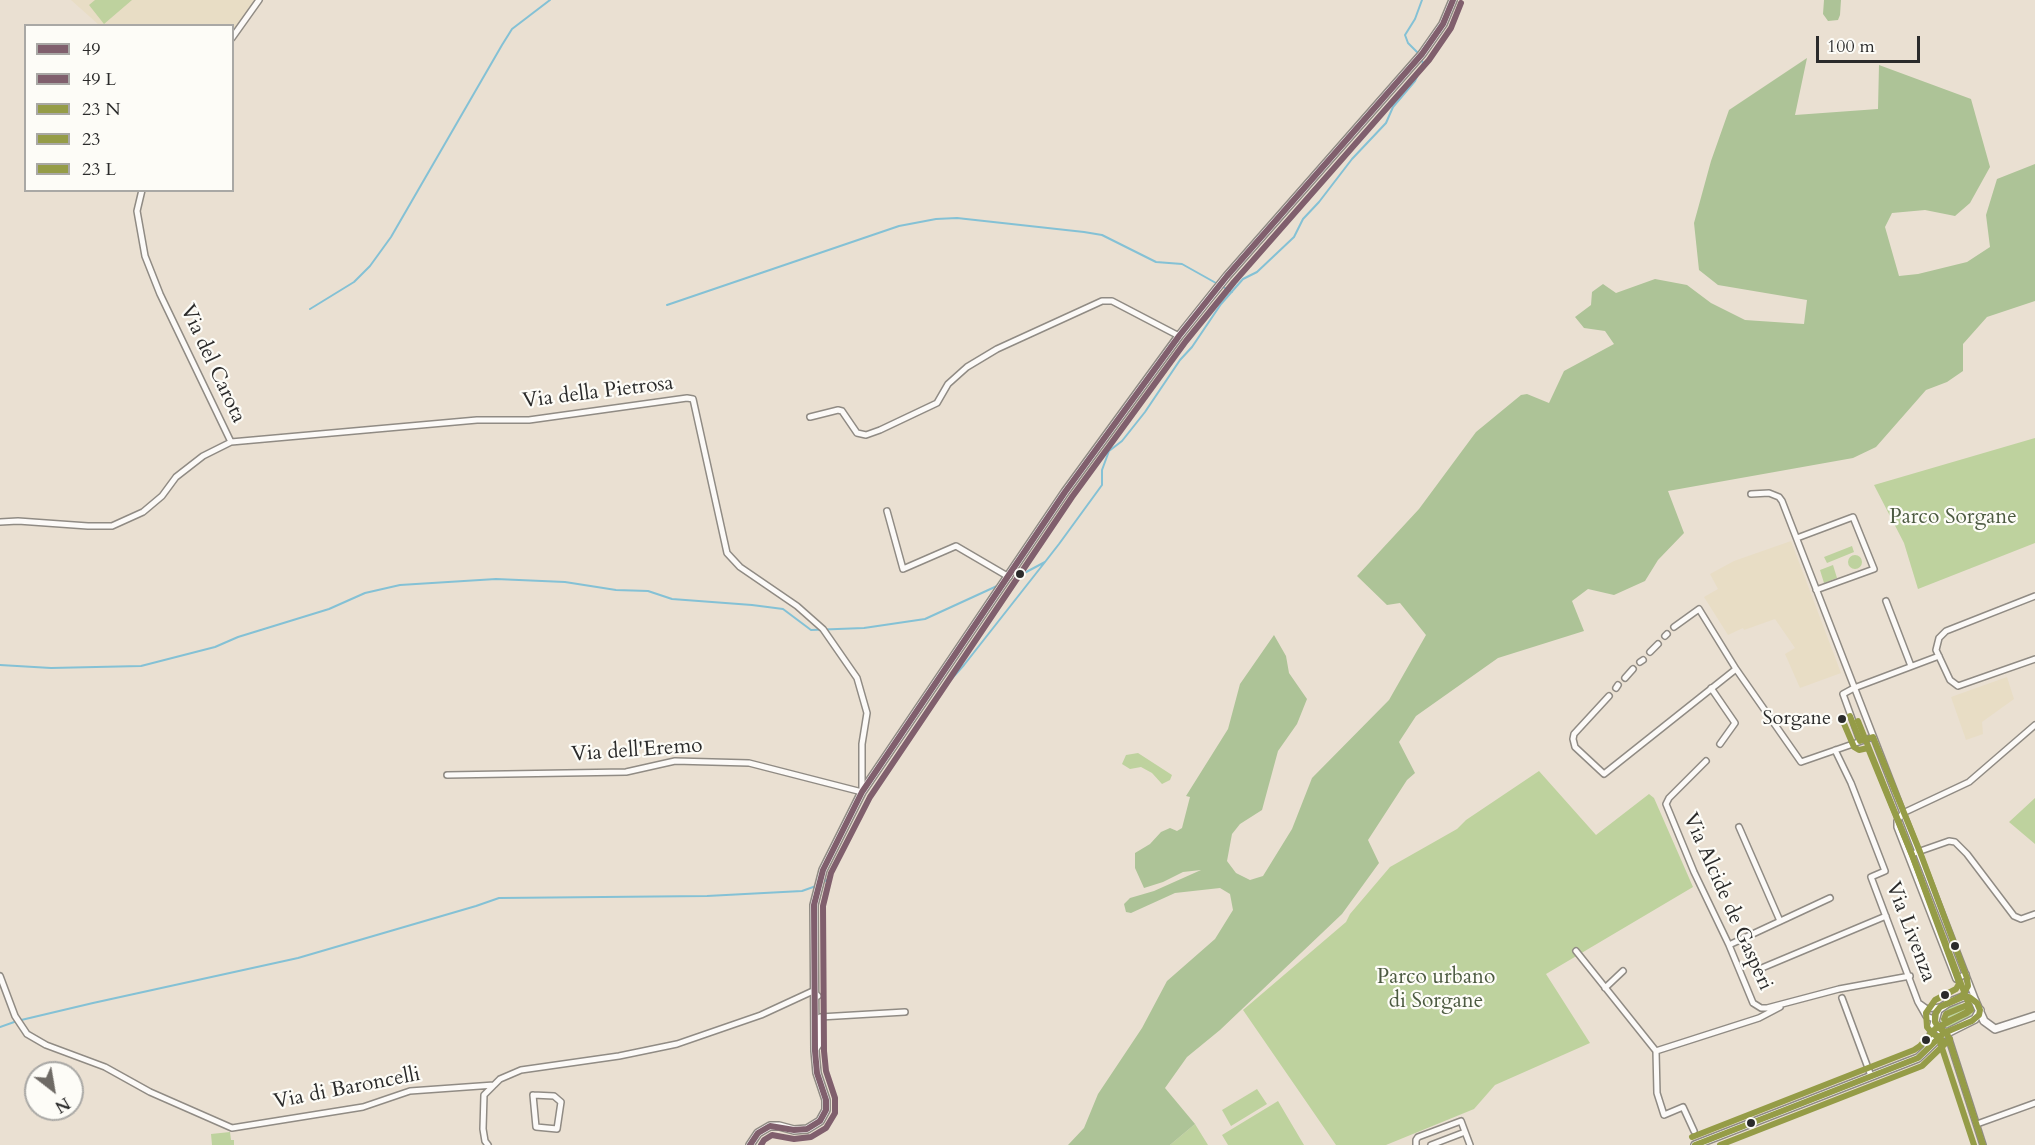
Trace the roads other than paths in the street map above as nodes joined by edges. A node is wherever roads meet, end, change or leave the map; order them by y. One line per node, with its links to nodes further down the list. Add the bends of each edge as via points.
1 (259, 0): 3 (street)
2 (1453, 0): 5 (street, via 1443,24 1417,61)
3 (234, 35)
4 (142, 192): 7 (street, Via del Carota, via 137,211 145,256)
5 (1179, 336): 6 (street, via 1112,301 1102,301 997,349 948,384 936,403 880,430 866,435 857,433 838,410); 12 (street, via 1065,492)
6 (810, 417)
7 (231, 442): 10 (street, Via del Carota, via 203,456 176,477 143,512 112,525); 35 (street, Via della Pietrosa, via 477,420 529,420 693,399 727,553 823,629 857,678 867,713 862,744)
8 (1751, 494): 11 (street, via 1779,497)
9 (887, 511): 12 (street, via 903,569 956,546)
10 (0, 522)
11 (1797, 538): 13 (street); 13 (street, via 1853,517 1874,569)
12 (1008, 578): 35 (street)
13 (1816, 590): 26 (street)
14 (2035, 596): 19 (street, via 1942,633 1936,650)
15 (1886, 601): 21 (street)
16 (1674, 627): 23 (street, via 1699,609)
17 (1658, 644): 18 (street)
18 (1650, 652)
19 (1939, 656): 20 (street, via 1950,681 1958,686); 21 (street)
20 (2035, 659)
21 (1911, 666): 26 (street)
22 (1634, 669): 24 (street)
23 (1736, 669): 25 (street); 32 (street, via 1801,762)
24 (1625, 678)
25 (1711, 688): 27 (street, via 1604,774 1575,747 1573,739); 31 (street, via 1735,723)
26 (1854, 688): 29 (street); 30 (street, via 1843,696)
27 (1609, 696)
28 (2035, 726): 36 (street, via 1969,782)
29 (1873, 736): 30 (street); 36 (street)
30 (1860, 741): 32 (street)
31 (1720, 744)
32 (1835, 750): 42 (street, Via Livenza, via 1885,871 1871,877)
33 (1706, 761): 46 (street, Via Alcide de Gasperi, via 1666,804)
34 (447, 775): 35 (street, Via dell'Eremo, via 626,772 675,761 749,763)
35 (862, 792): 53 (street, via 817,888)
36 (1903, 813): 38 (street); 39 (street, via 1896,824)
37 (1739, 826): 43 (street)
38 (1920, 852): 39 (street); 41 (street, via 1957,843 2014,916 2021,919); 44 (street)
39 (1909, 855): 45 (street)
40 (1830, 898): 43 (street)
41 (2035, 914)
42 (1886, 916): 48 (street); 51 (street, Via Livenza)
43 (1780, 921): 46 (street)
44 (1946, 921): 45 (street); 52 (street)
45 (1935, 925): 52 (street, via 1956,979)
46 (1729, 945): 57 (street, Via Alcide de Gasperi, via 1753,1003 1764,1009)
47 (1576, 951): 54 (street)
48 (1757, 970)
49 (1623, 971): 54 (street)
50 (0, 976): 69 (street, Via di Baroncelli, via 15,1016 27,1034 232,1128 363,1107 410,1091)
51 (1910, 976): 57 (street); 58 (street, Via Livenza)
52 (1967, 976): 56 (street, via 1966,989); 60 (street)
53 (813, 987): 66 (street); 69 (street, Via di Baroncelli, via 761,1015 677,1044 521,1070)
54 (1605, 988): 67 (street)
55 (1842, 998): 68 (street)
56 (1958, 999): 59 (street); 60 (street, via 1969,997)
57 (1786, 1002): 67 (street, via 1764,1016)
58 (1918, 1002): 59 (street, Via Livenza, via 1927,1009); 63 (street, Via Livenza, via 1926,1016)
59 (1940, 1007): 63 (street)
60 (1978, 1007): 62 (street, via 1987,1024 1995,1029); 64 (street, via 1975,1019)
61 (905, 1012): 66 (street, via 820,1017)
62 (2035, 1016)
63 (1935, 1021): 64 (street); 65 (street)
64 (1945, 1033): 65 (street); 72 (street)
65 (1928, 1050): 68 (street, via 1918,1058)
66 (815, 1051): 77 (street, via 826,1100 823,1116 807,1129 766,1128)
67 (1656, 1051): 73 (street, via 1658,1093 1664,1115 1683,1107)
68 (1871, 1076): 75 (street)
69 (494, 1085): 76 (street, via 484,1095 483,1129)
70 (533, 1095): 70 (street, via 536,1127 557,1129 561,1102 554,1096)
71 (2035, 1103): 72 (street)
72 (1977, 1124): 81 (street)
73 (1694, 1131)
74 (1465, 1132): 78 (street, via 1461,1121 1418,1137); 79 (street); 80 (street)
75 (1698, 1144)
76 (488, 1145)
77 (750, 1145)
78 (1416, 1145)
79 (1431, 1145)
80 (1470, 1145)
81 (1983, 1145)

